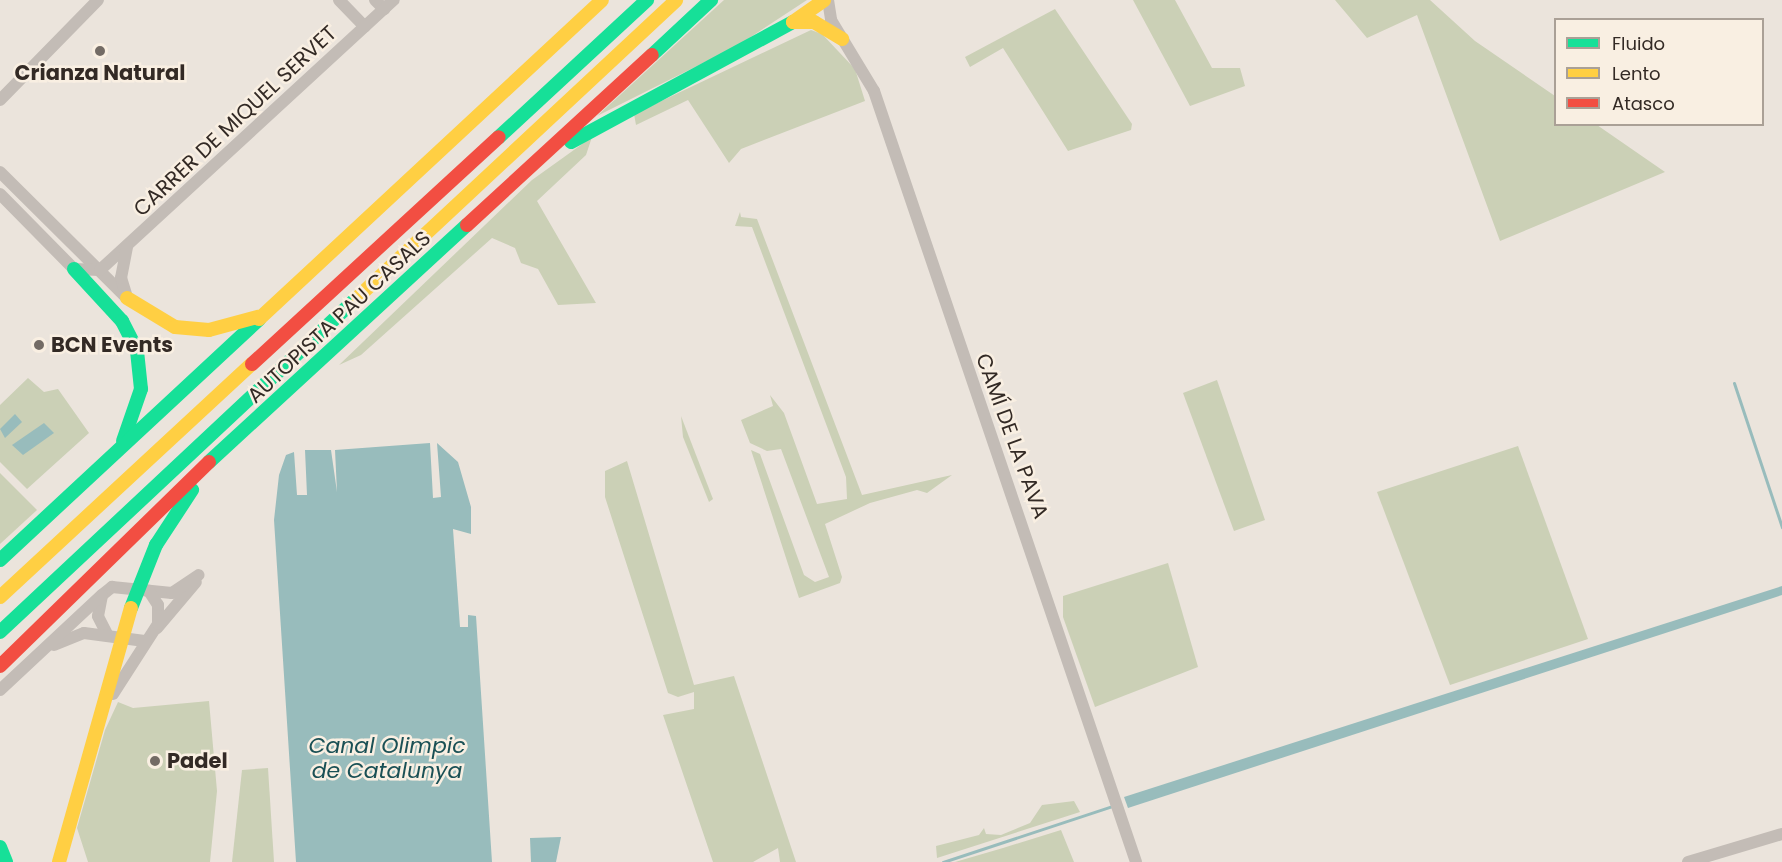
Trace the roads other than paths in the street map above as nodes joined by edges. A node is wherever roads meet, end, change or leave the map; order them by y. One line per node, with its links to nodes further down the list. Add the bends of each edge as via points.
1 (99, 0): 13 (street)
2 (339, 0): 11 (street)
3 (602, 0): 21 (main road)
4 (647, 0): 27 (main road, AUTOPISTA PAU CASALS)
5 (678, 0): 29 (main road, AUTOPISTA PAU CASALS)
6 (711, 0): 14 (main road)
7 (826, 0): 10 (main road); 12 (street, CAMÍ DE LA PAVA)
8 (834, 0): 12 (street, CAMÍ DE LA PAVA)
9 (384, 3): 11 (street, CARRER DE MIQUEL SERVET)
10 (793, 22): 12 (main road, via 814,22); 14 (main road)
11 (365, 27): 17 (street, CARRER DE MIQUEL SERVET)
12 (839, 34): 40 (street, CAMÍ DE LA PAVA, via 874,91)
13 (0, 100)
14 (532, 166): 22 (main road)
15 (0, 172): 19 (street)
16 (0, 194): 18 (street)
17 (128, 245): 19 (street, CARRER DE MIQUEL SERVET); 20 (street, CARRER DE MIQUEL SERVET, via 121,278)
18 (74, 268): 19 (street); 23 (main road, via 122,321 137,351 141,389)
19 (100, 270): 20 (street)
20 (127, 298): 21 (main road, via 175,327 209,330)
21 (263, 315): 23 (main road)
22 (244, 431): 25 (main road, via 179,506); 33 (main road)
23 (118, 449): 24 (main road)
24 (0, 560)
25 (144, 589): 26 (street, via 120,585); 28 (street, via 159,611); 28 (street, via 172,593 199,575); 30 (main road)
26 (102, 595): 30 (street, via 98,616); 32 (street)
27 (0, 597)
28 (154, 631): 31 (street)
29 (0, 632)
30 (114, 638): 31 (street); 32 (street, via 74,634); 35 (main road)
31 (144, 641): 35 (street)
32 (39, 655): 34 (street)
33 (0, 666)
34 (0, 690)
35 (94, 729): 39 (main road)
36 (1782, 834): 41 (street)
37 (0, 847): 38 (main road)
38 (6, 862)
39 (58, 862)
40 (1136, 862)
41 (1688, 862)

